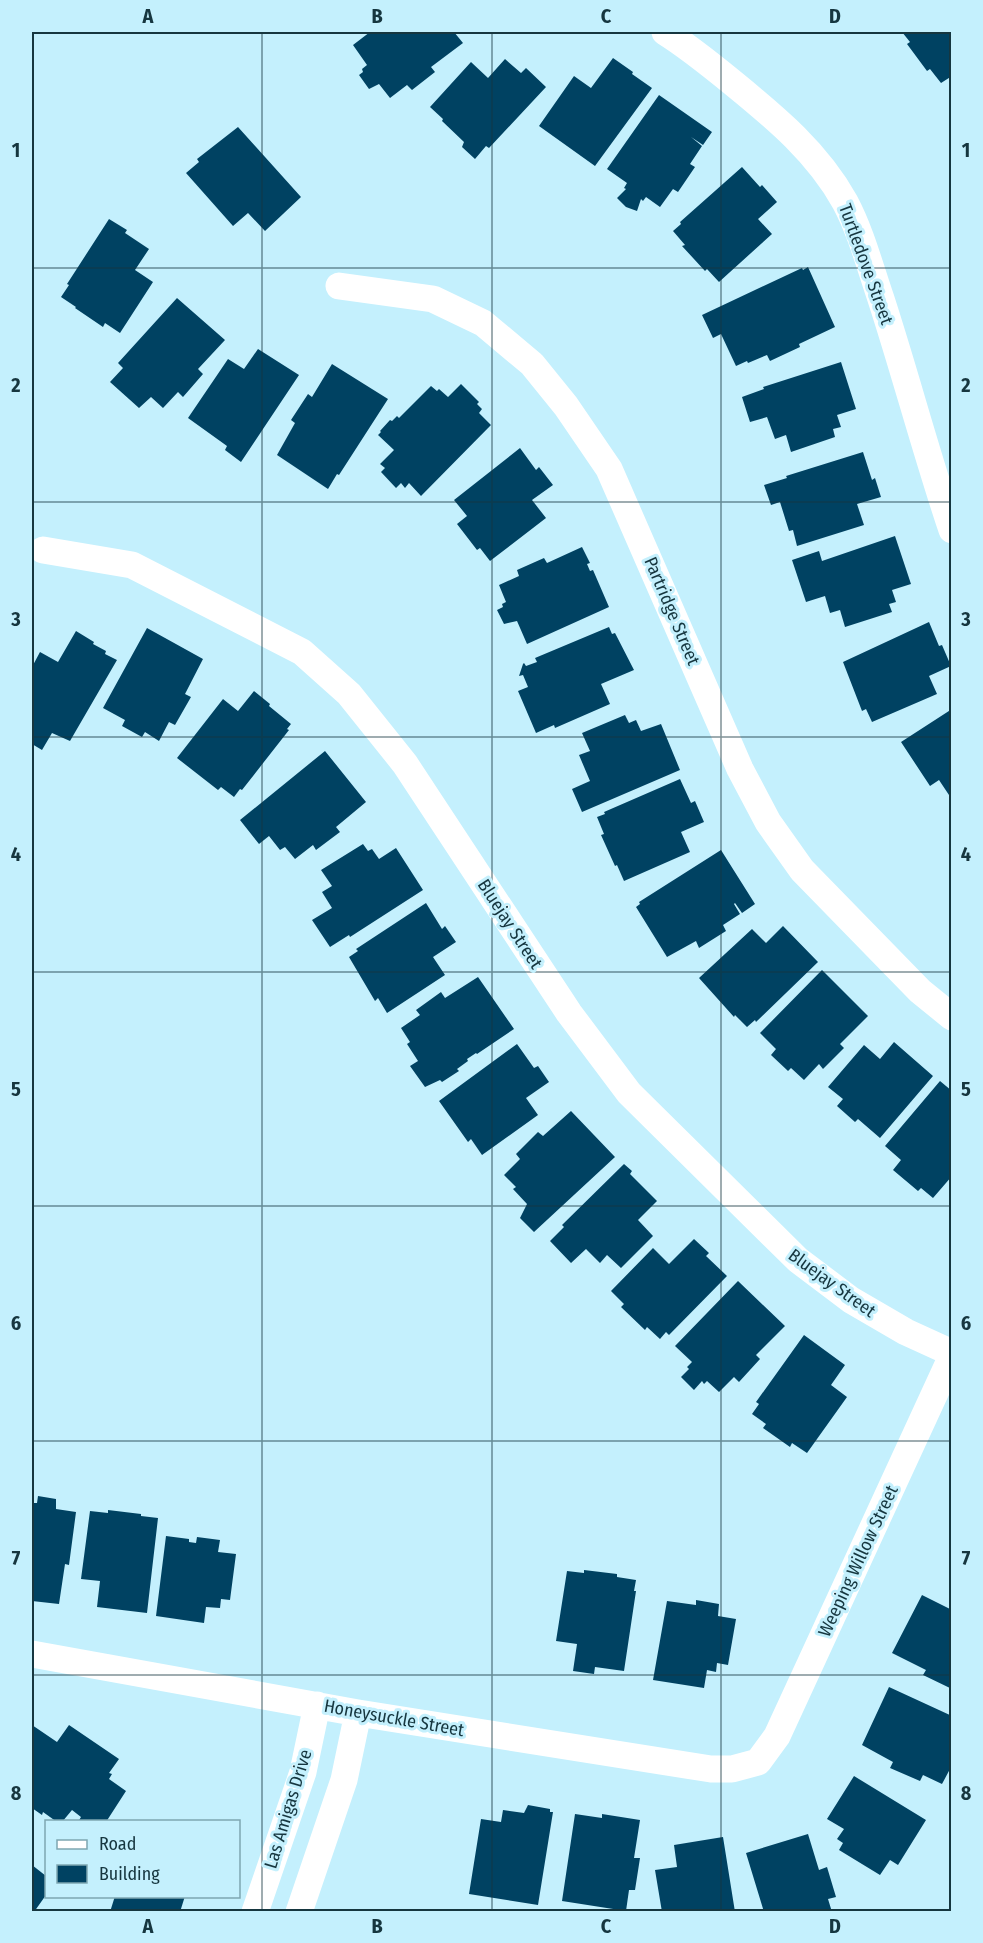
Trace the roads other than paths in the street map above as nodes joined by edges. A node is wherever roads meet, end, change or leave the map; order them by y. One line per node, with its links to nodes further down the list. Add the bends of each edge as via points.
1 (664, 32): 3 (street, Turtledove Street, via 783,124 845,202 888,320)
2 (339, 286): 5 (street, Partridge Street, via 433,299 483,323 532,364 609,469 740,769 768,822 802,870 920,991)
3 (951, 530)
4 (43, 550): 6 (street, Bluejay Street, via 132,565 302,652 349,694 405,764 569,1013 629,1093 798,1260 850,1300)
5 (951, 1017)
6 (951, 1355): 10 (street, Weeping Willow Street, via 777,1736)
7 (32, 1654): 8 (street, Honeysuckle Street)
8 (316, 1705): 9 (street, Honeysuckle Street); 11 (street, Las Amigas Drive, via 303,1772)
9 (358, 1713): 10 (street, Honeysuckle Street, via 711,1769 732,1769); 12 (street, via 344,1780)
10 (758, 1761)
11 (278, 1846): 12 (street); 13 (street, Las Amigas Drive)
12 (318, 1856): 14 (street)
13 (255, 1911)
14 (299, 1911)

